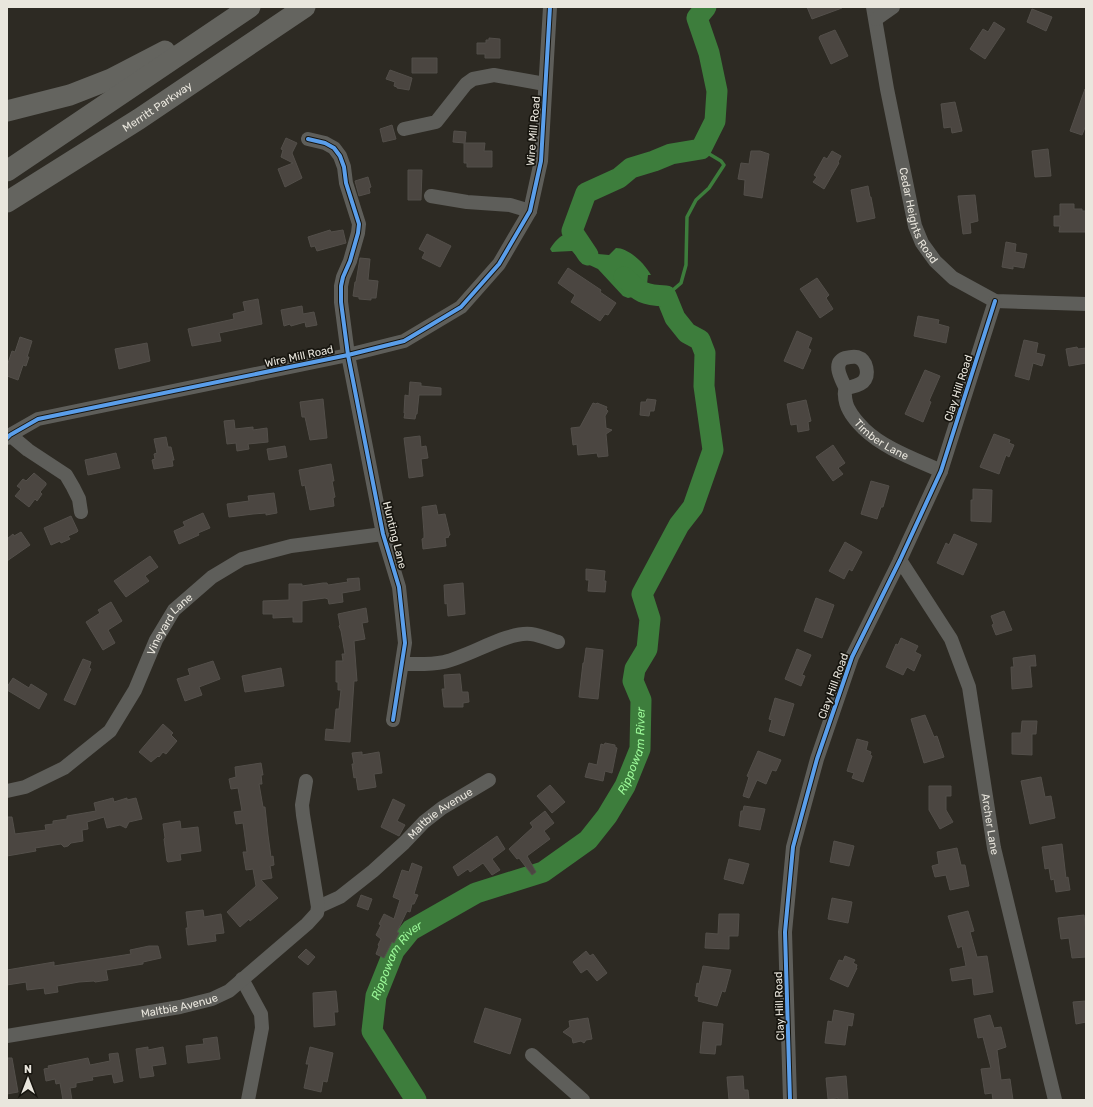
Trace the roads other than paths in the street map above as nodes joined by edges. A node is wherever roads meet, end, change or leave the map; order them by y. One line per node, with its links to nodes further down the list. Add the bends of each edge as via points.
1 (305, 7): 8 (highway, Merritt Parkway)
2 (550, 7): 6 (street, Wire Mill Road)
3 (893, 7): 5 (street)
4 (245, 10): 7 (highway, via 111,79 70,95); 11 (highway)
5 (874, 13): 16 (street, Cedar Heights Road, via 915,226 922,243 953,278)
6 (545, 84): 9 (street, via 494,75 473,79 466,84 436,122); 14 (street, Wire Mill Road, via 541,161)
7 (7, 111)
8 (139, 119): 13 (highway, Merritt Parkway); 15 (highway)
9 (404, 129)
10 (308, 139): 18 (street, Hunting Lane, via 325,143 334,148 340,156 359,224 341,286)
11 (7, 171)
12 (431, 196): 14 (street, via 510,205)
13 (7, 202)
14 (530, 210): 18 (street, Wire Mill Road, via 499,264 461,306 404,341)
15 (7, 217)
16 (995, 301): 17 (street, Cedar Heights Road); 21 (street, Clay Hill Road)
17 (1086, 304)
18 (348, 355): 20 (street, Wire Mill Road, via 38,419); 23 (street, Hunting Lane)
19 (846, 388): 21 (street, Timber Lane, via 844,396 848,410 864,429 888,446)
20 (8, 437): 22 (street, via 66,475 79,499)
21 (941, 470): 24 (street, Clay Hill Road)
22 (80, 512)
23 (383, 534): 26 (street, Hunting Lane, via 399,587 405,643); 30 (street, Vineyard Lane, via 291,546 242,559 212,576 174,610 156,640 135,690 110,731 64,768 25,787)
24 (900, 560): 37 (street, Clay Hill Road, via 852,657 816,759 793,847 786,932); 38 (street, Archer Lane, via 951,639 969,687 994,848)
25 (558, 642): 26 (street, via 531,634 520,634 445,662)
26 (402, 664): 27 (street, Hunting Lane)
27 (393, 720)
28 (488, 780): 31 (street, Maltbie Avenue, via 424,822 373,872 340,897)
29 (306, 781): 31 (street, via 303,810)
30 (7, 791)
31 (318, 907): 32 (street, Maltbie Avenue, via 307,924)
32 (242, 979): 33 (street, Maltbie Avenue, via 229,991 205,1001); 35 (street, via 261,1014 262,1028)
33 (7, 1036)
34 (532, 1055): 36 (street)
35 (248, 1100)
36 (583, 1100)
37 (790, 1100)
38 (1056, 1100)

